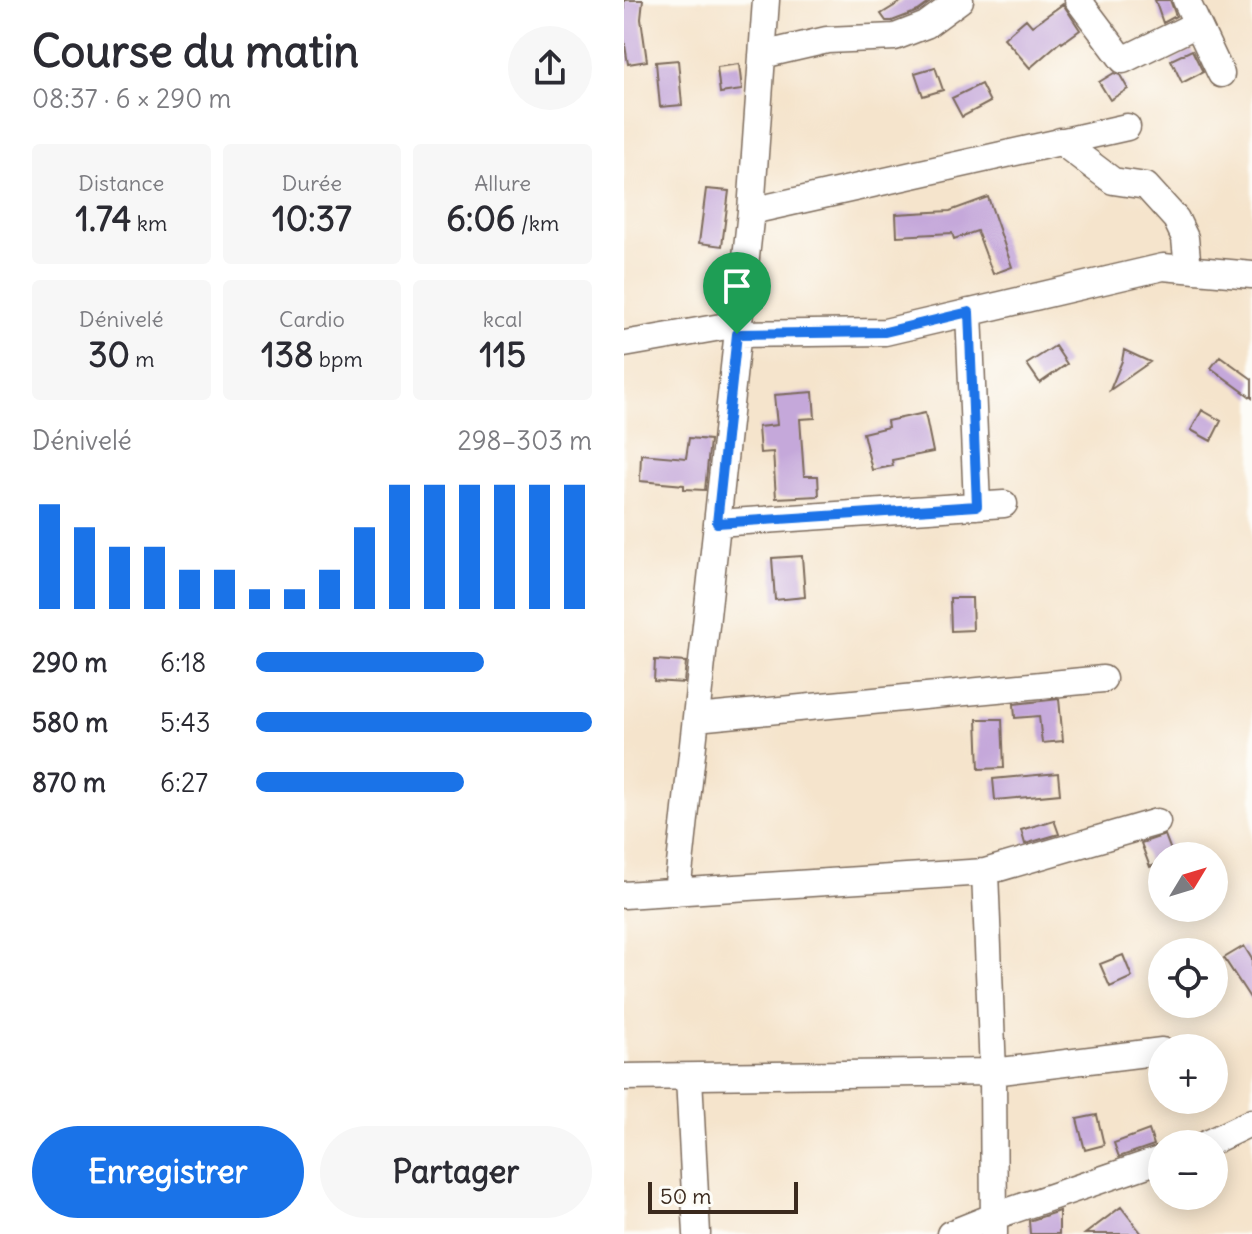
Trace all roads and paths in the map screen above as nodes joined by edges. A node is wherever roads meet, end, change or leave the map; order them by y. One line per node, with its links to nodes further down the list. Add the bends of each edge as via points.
1 (766, 0): 5 (street)
2 (960, 0): 5 (street, via 926,25 895,37 827,40)
3 (1078, 0): 4 (street, via 1123,60)
4 (1191, 12): 6 (street)
5 (762, 55): 9 (street)
6 (1221, 74)
7 (1127, 127): 8 (street)
8 (1060, 141): 9 (street); 10 (street, via 1113,181 1146,186 1176,219 1185,238)
9 (751, 211): 13 (street)
10 (1188, 269): 11 (street); 12 (street, via 1163,267)
11 (1252, 275)
12 (969, 312): 13 (street, via 885,332); 16 (street)
13 (738, 329): 14 (street); 17 (street)
14 (624, 344)
15 (1004, 504): 16 (street)
16 (977, 506): 17 (street)
17 (717, 523): 19 (street)
18 (1103, 679): 19 (street)
19 (696, 718): 22 (street)
20 (1157, 822): 21 (street)
21 (985, 872): 22 (street); 25 (street)
22 (677, 892): 23 (street)
23 (624, 895)
24 (1148, 1053): 25 (street)
25 (993, 1072): 27 (street); 31 (street)
26 (624, 1077): 27 (street)
27 (689, 1077): 32 (street)
28 (1252, 1122): 29 (street)
29 (1228, 1133)
30 (1148, 1165): 31 (street)
31 (995, 1225): 33 (street)
32 (697, 1234)
33 (950, 1234)

